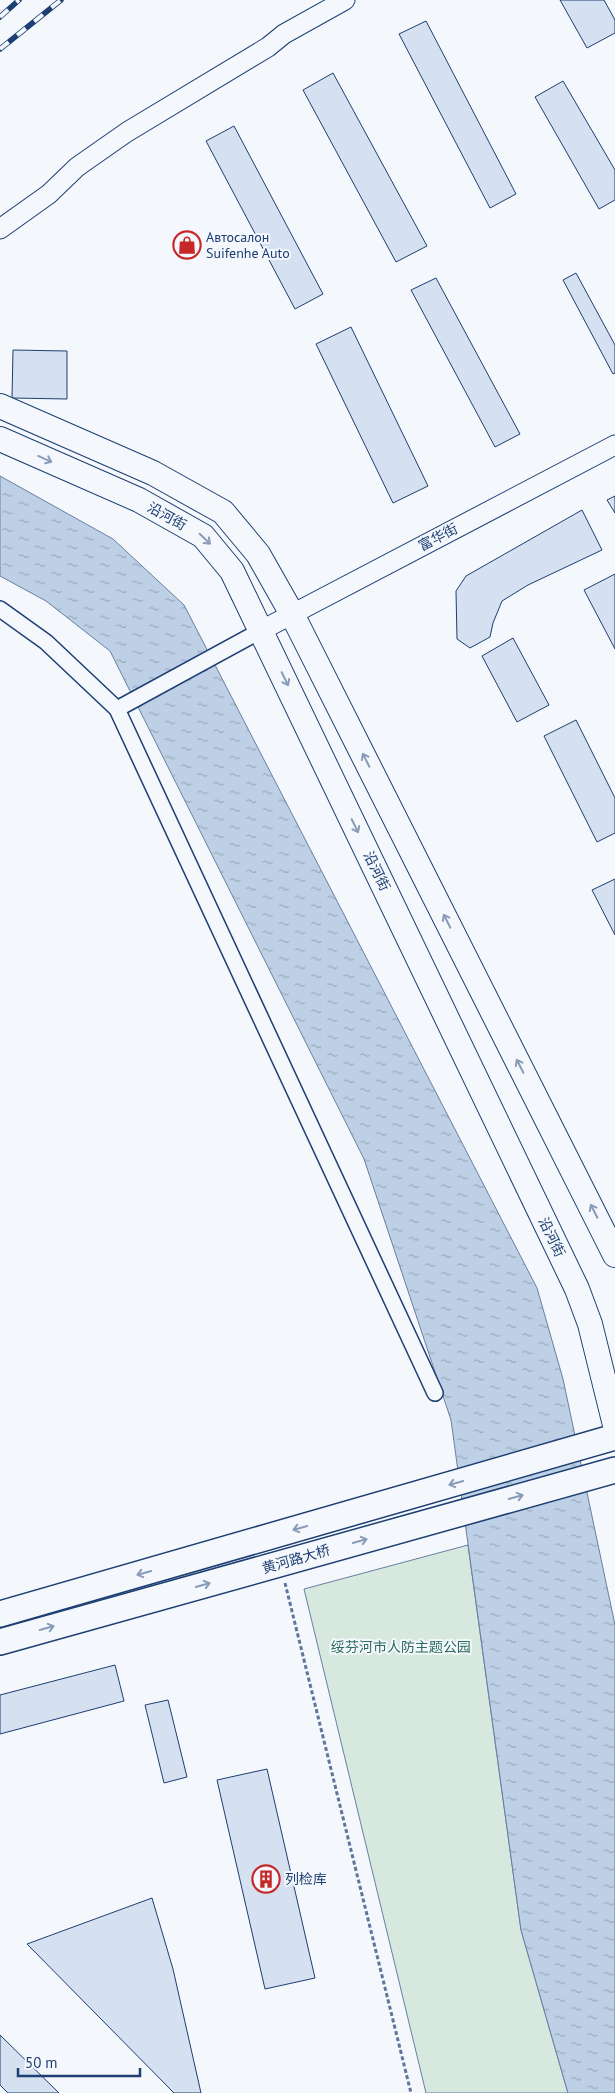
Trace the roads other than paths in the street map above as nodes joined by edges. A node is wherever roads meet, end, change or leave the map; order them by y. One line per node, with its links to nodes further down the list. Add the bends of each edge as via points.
1 (345, 0): 2 (street, via 284,34 127,132 77,167 49,194)
2 (0, 229)
3 (0, 406): 7 (main road, via 153,473 223,512 258,554)
4 (0, 439): 8 (main road, 沿河街, one-way to 8, via 139,500 203,536 232,571)
5 (615, 445): 7 (street, 富华街)
6 (0, 609): 9 (street, via 46,642)
7 (292, 614): 8 (street, 富华街); 10 (main road, one-way to 7)
8 (262, 630): 9 (street); 12 (main road, 沿河街, one-way to 12, via 577,1289 590,1324)
9 (116, 709): 11 (street)
10 (615, 1255)
11 (436, 1393)
12 (615, 1425)
13 (615, 1437): 15 (highway, 黄河路大桥, one-way to 15)
14 (603, 1473): 16 (highway, 黄河路大桥, one-way to 14)
15 (0, 1614)
16 (0, 1642)

